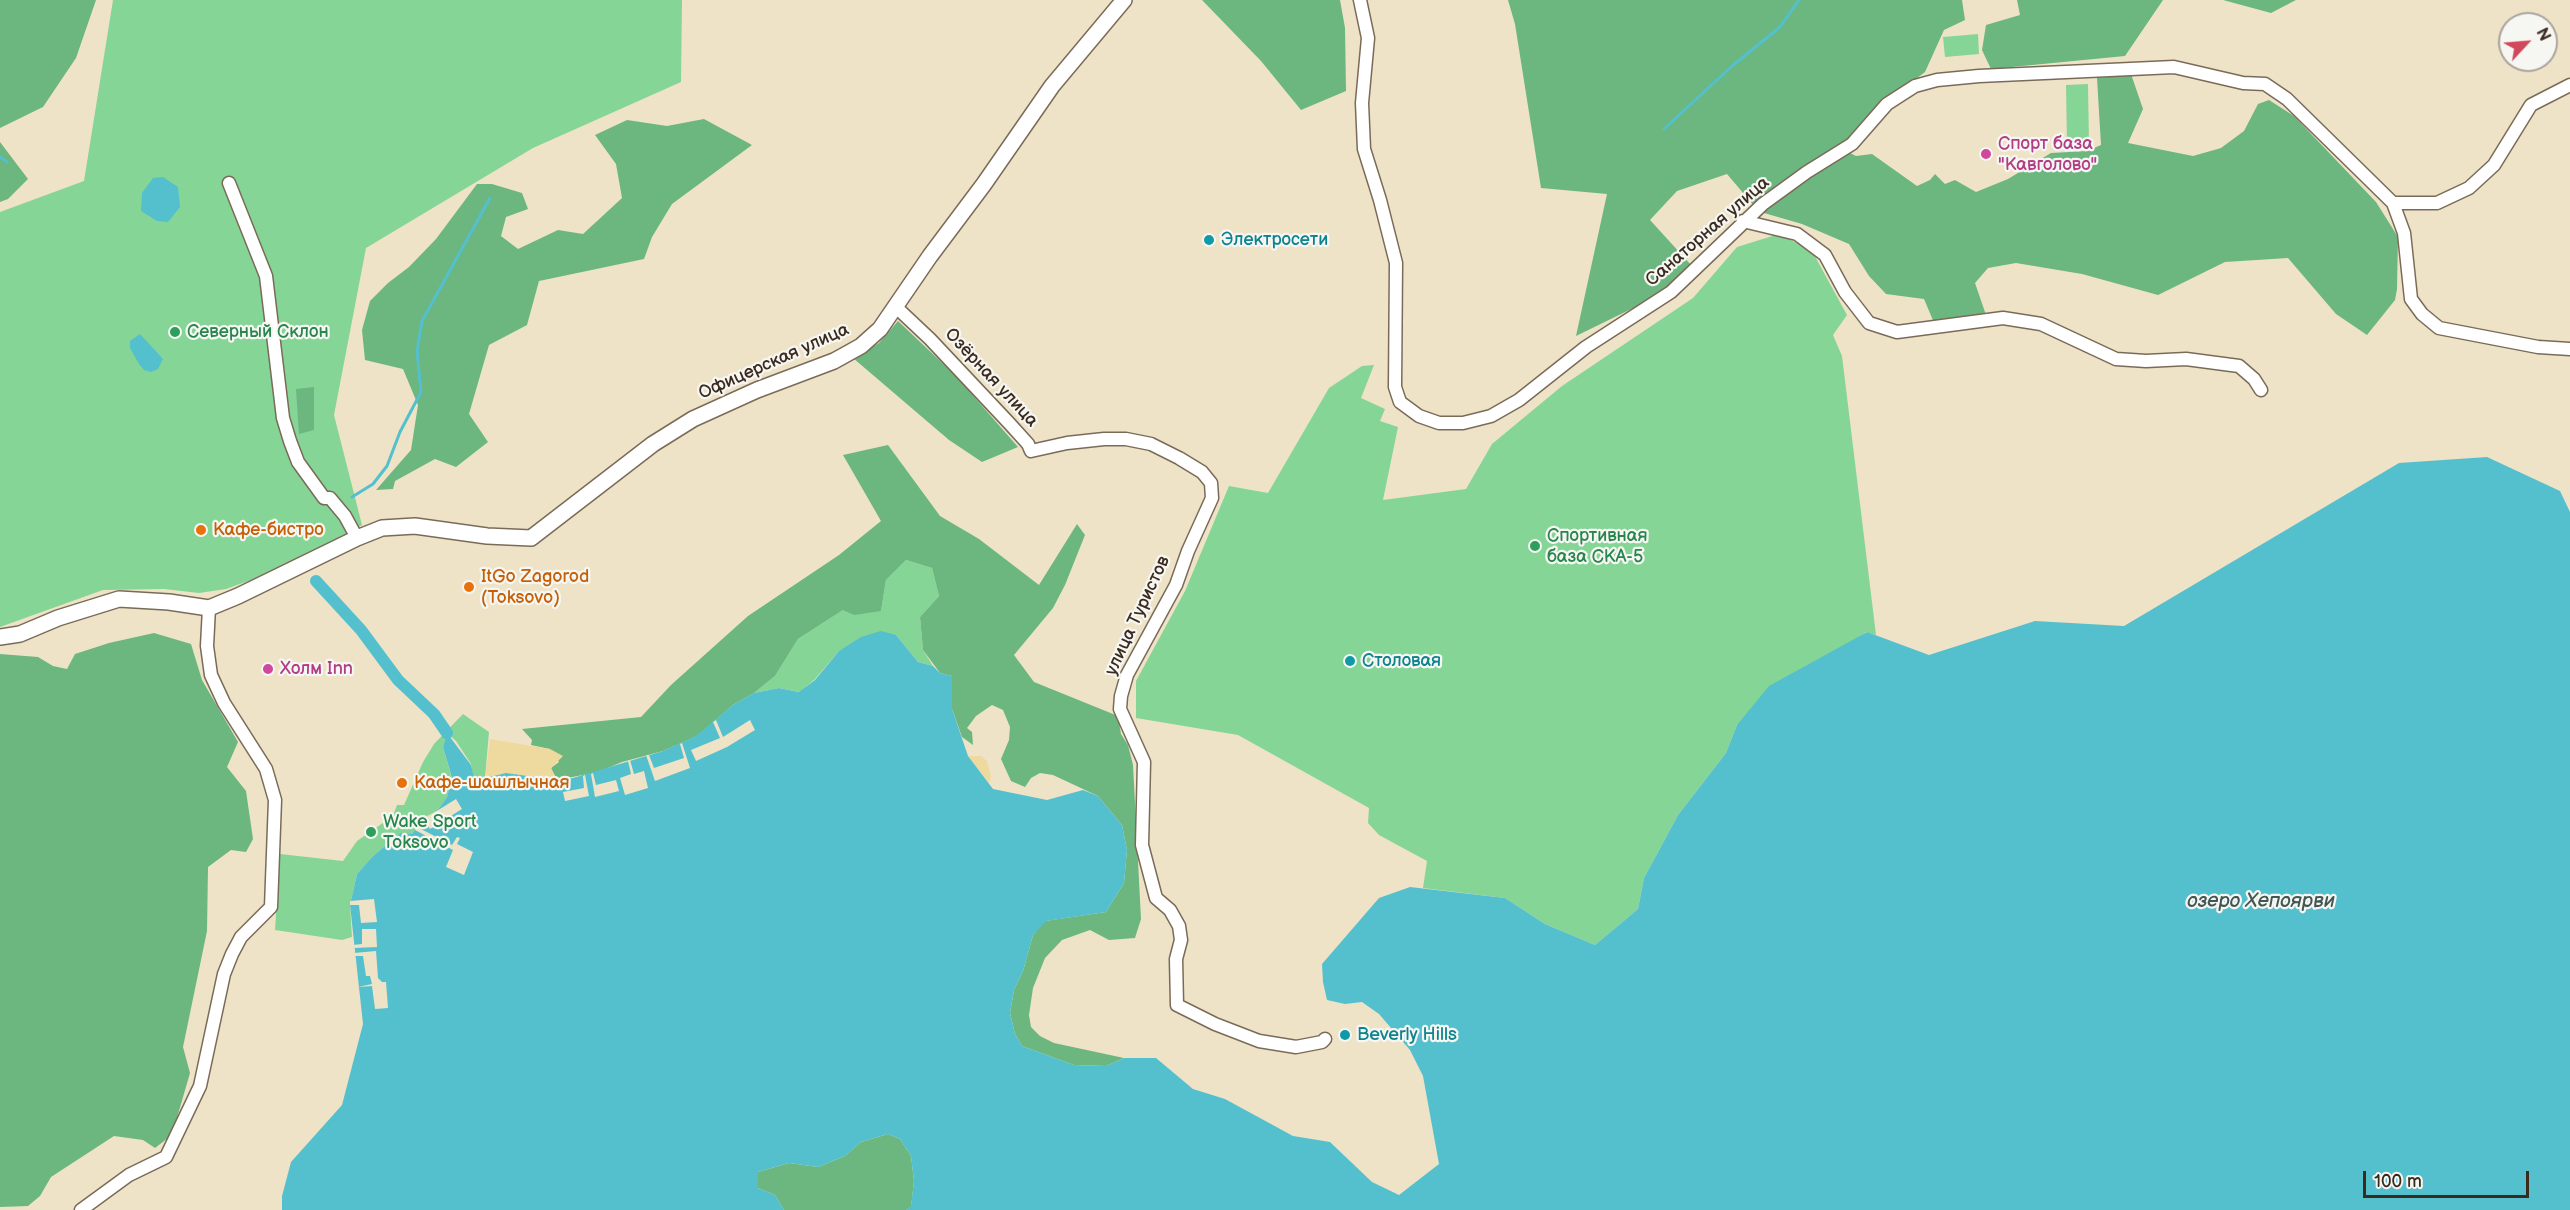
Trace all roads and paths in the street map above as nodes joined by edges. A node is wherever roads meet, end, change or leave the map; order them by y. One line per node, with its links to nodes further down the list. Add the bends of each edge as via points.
1 (1124, 0): 7 (street, Офицерская улица, via 1052,86)
2 (1360, 0): 6 (street, Санаторная улица, via 1368,38 1362,103 1364,149 1396,263 1395,387 1400,402 1419,416 1438,423 1463,423 1491,416 1510,405 1586,347 1671,292)
3 (2570, 85): 5 (street, via 2531,105 2494,165 2469,188 2437,203)
4 (229, 183): 11 (street, via 266,276 283,418 290,441 298,462 324,498 330,498 345,516)
5 (2393, 204): 6 (street, Санаторная улица, via 2287,99 2265,84 2243,83 2174,67 1979,76 1915,86 1887,104 1852,144 1807,172); 8 (street, via 2404,233 2411,299 2439,328 2538,347)
6 (1743, 221): 9 (street, via 1797,234 1825,255 1845,292 1869,323 1898,332 2003,318 2041,324 2116,359 2186,359 2239,366)
7 (896, 307): 10 (street, Озёрная улица, via 995,407 1030,451 1104,438 1126,439 1150,444); 11 (street, Офицерская улица, via 861,346 693,419 653,444 531,538 415,526 382,528)
8 (2570, 349)
9 (2261, 390)
10 (1203, 472): 14 (street, улица Туристов, via 1211,483 1212,498 1176,585 1127,675 1121,696 1120,709 1144,762 1142,845 1148,875 1156,898 1170,910 1179,926 1177,1005 1259,1041 1296,1047)
11 (352, 540): 12 (street, Офицерская улица)
12 (209, 608): 13 (street, via 120,599 20,634); 15 (street, via 207,646 211,675 266,769 275,800 271,907 241,937 232,954 224,974 200,1086 166,1157 129,1175)
13 (0, 637)
14 (1324, 1039)
15 (81, 1210)

